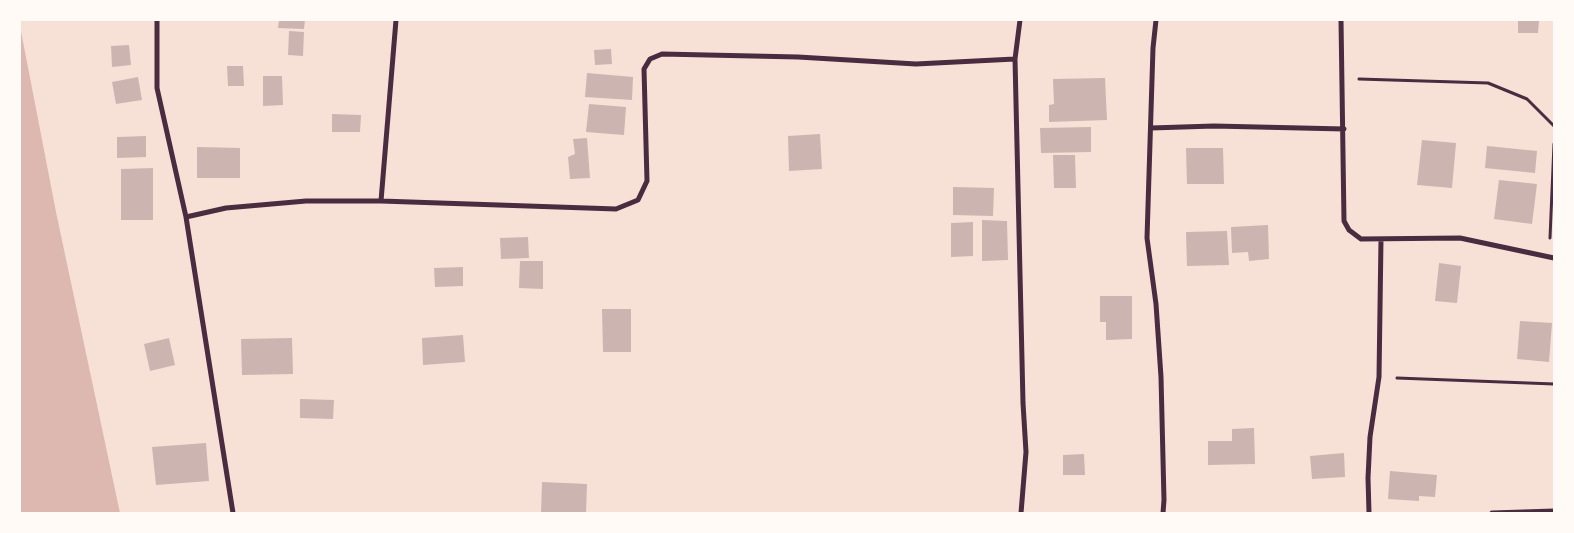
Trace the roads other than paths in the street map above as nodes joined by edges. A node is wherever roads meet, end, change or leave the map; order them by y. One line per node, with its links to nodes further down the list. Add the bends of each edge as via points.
1 (157, 20): 10 (street, via 157,88)
2 (396, 20): 9 (street)
3 (1020, 20): 6 (street)
4 (1156, 20): 7 (street)
5 (1342, 20): 8 (street)
6 (1015, 59): 9 (street, via 916,64 798,56 662,54 650,59 644,69 647,181 638,200 616,209); 16 (street, via 1026,452)
7 (1151, 128): 8 (street); 17 (street, via 1147,238 1161,377)
8 (1344, 129): 11 (street, via 1344,220 1348,230 1360,239)
9 (381, 201): 10 (street, via 306,201 226,208)
10 (186, 217): 15 (street)
11 (1381, 239): 12 (street, via 1460,238); 18 (street, via 1379,377 1370,437)
12 (1552, 257)
13 (1554, 511): 14 (street)
14 (1526, 512): 19 (street)
15 (233, 513)
16 (1021, 513)
17 (1163, 513)
18 (1369, 513)
19 (1492, 513)

